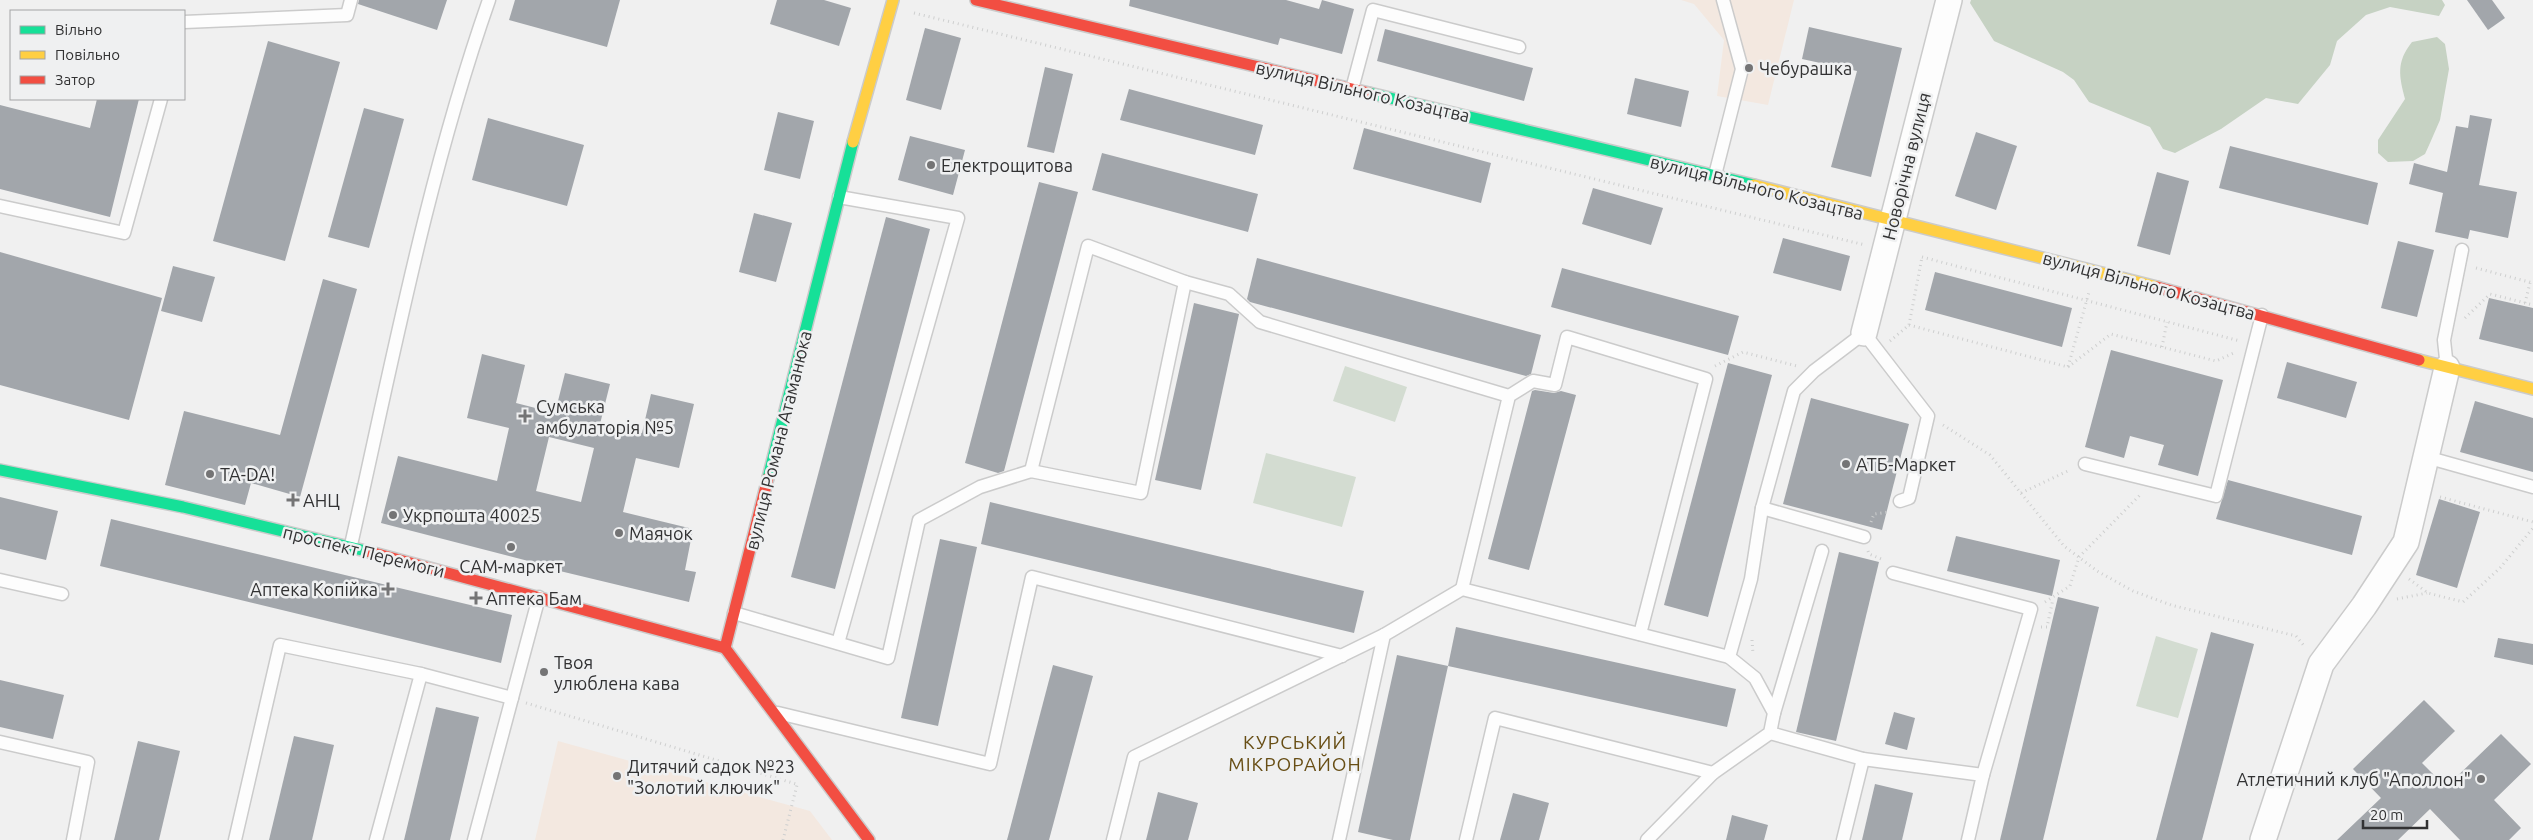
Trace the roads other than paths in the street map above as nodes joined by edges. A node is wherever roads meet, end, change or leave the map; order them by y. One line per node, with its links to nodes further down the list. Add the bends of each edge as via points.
1 (350, 0): 7 (lane, via 347,16)
2 (489, 0): 30 (lane, via 469,57 425,216)
3 (976, 0): 9 (street, вулиця Вільного Козацтва)
4 (1723, 0): 11 (lane, via 1742,69)
5 (1949, 0): 14 (street, Новорічна вулиця)
6 (892, 4): 12 (street, вулиця Романа Атаманюка)
7 (185, 22)
8 (1519, 47): 9 (lane, via 1373,10)
9 (1352, 89): 11 (street, вулиця Вільного Козацтва)
10 (161, 100): 13 (lane, via 124,233)
11 (1715, 175): 14 (street, вулиця Вільного Козацтва)
12 (839, 196): 37 (street, вулиця Романа Атаманюка); 40 (lane, via 958,218)
13 (0, 206)
14 (1892, 221): 17 (street, вулиця Вільного Козацтва, via 2095,269); 18 (street, Новорічна вулиця)
15 (2462, 250): 19 (lane, via 2444,340)
16 (1185, 282): 21 (lane, via 1229,294 1260,322); 25 (lane, via 1141,493); 25 (lane, via 1088,246)
17 (2262, 314): 19 (street, вулиця Вільного Козацтва); 23 (lane, via 2216,496)
18 (1871, 342): 27 (lane, via 1928,416 1909,498); 28 (lane, via 1814,371 1794,391)
19 (2447, 368): 20 (street, вулиця Вільного Козацтва); 22 (street)
20 (2533, 389)
21 (1509, 396): 34 (lane); 38 (lane, via 1533,381 1555,385 1567,337 1706,380)
22 (2426, 457): 26 (lane); 64 (street, via 2406,542 2321,664)
23 (2085, 464)
24 (0, 470): 30 (street, проспект Перемоги, via 80,484)
25 (1032, 471): 40 (lane, via 980,487 918,520 888,658)
26 (2533, 487)
27 (1900, 501)
28 (1762, 508): 29 (lane); 43 (lane, via 1751,579)
29 (1864, 537)
30 (352, 546): 36 (street, проспект Перемоги)
31 (1822, 551): 47 (lane)
32 (1893, 573): 52 (lane, via 2031,610)
33 (0, 580): 35 (lane)
34 (1462, 589): 38 (lane); 39 (lane)
35 (62, 594)
36 (539, 597): 41 (street, проспект Перемоги); 45 (lane)
37 (734, 612): 40 (lane); 41 (street, вулиця Романа Атаманюка)
38 (1640, 634): 43 (lane)
39 (1384, 635): 42 (lane); 59 (lane)
40 (838, 643)
41 (725, 648): 46 (street)
42 (1342, 656): 46 (lane, via 1032,577 990,764); 58 (lane, via 1134,757)
43 (1729, 657): 47 (lane, via 1755,678)
44 (421, 674): 45 (lane); 54 (lane, via 280,645); 55 (lane)
45 (512, 698): 56 (lane)
46 (773, 712): 57 (street)
47 (1774, 713): 48 (lane)
48 (1770, 733): 50 (lane); 51 (lane)
49 (0, 742): 53 (lane, via 88,762)
50 (1863, 759): 52 (lane); 62 (lane)
51 (1713, 773): 60 (lane, via 1495,718); 61 (lane)
52 (1983, 775): 63 (lane)
53 (73, 840)
54 (235, 840)
55 (376, 840)
56 (474, 840)
57 (870, 840)
58 (1113, 840)
59 (1339, 840)
60 (1466, 840)
61 (1647, 840)
62 (1842, 840)
63 (1968, 840)
64 (2263, 840)

